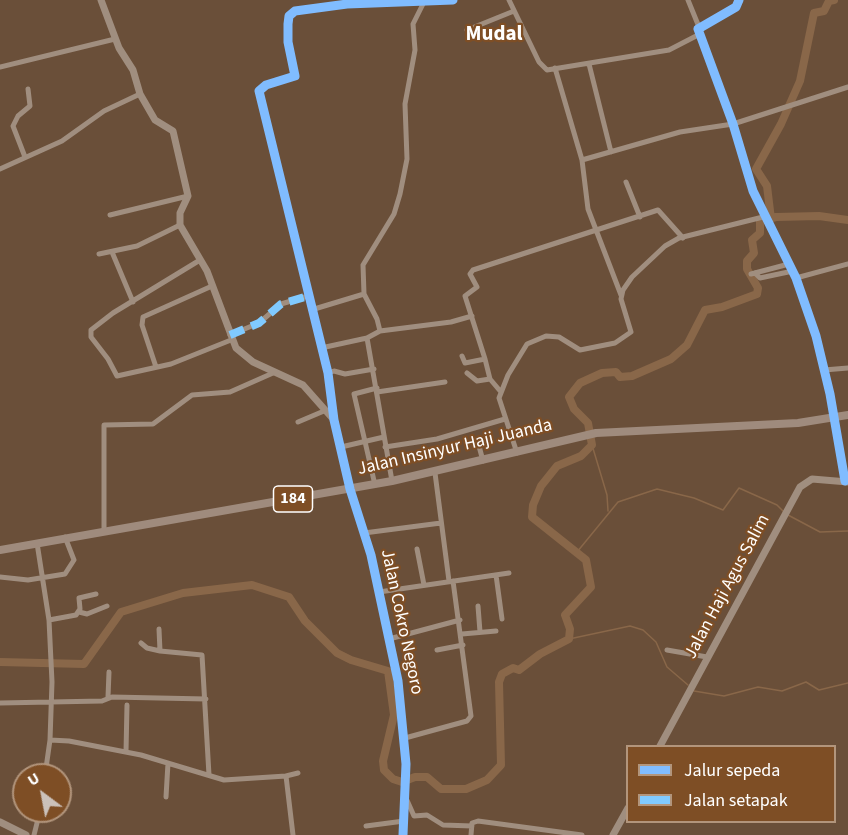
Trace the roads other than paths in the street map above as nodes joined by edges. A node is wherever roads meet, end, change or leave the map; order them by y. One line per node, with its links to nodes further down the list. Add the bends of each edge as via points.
1 (101, 0): 12 (street)
2 (453, 0): 6 (street)
3 (509, 0): 8 (street)
4 (688, 0): 9 (street)
5 (739, 0): 9 (street, via 736,7)
6 (426, 1): 7 (street); 40 (street, via 413,24 415,50 405,104 407,159 402,186 394,214 363,266)
7 (335, 3): 41 (street, via 289,16 288,42 295,76 259,91)
8 (514, 11): 10 (street); 15 (street, via 542,67)
9 (699, 27): 11 (street)
10 (467, 30)
11 (700, 34): 13 (street, via 669,50); 19 (street)
12 (115, 39): 14 (street); 18 (street, via 133,70)
13 (589, 64): 15 (street); 20 (street)
14 (0, 67)
15 (555, 68): 22 (street)
16 (848, 87): 19 (street)
17 (28, 89): 21 (street, via 30,106 13,126)
18 (140, 94): 21 (street, via 104,111 62,141); 25 (street, via 155,120 173,131)
19 (734, 124): 20 (street, via 684,131); 28 (street, via 748,180)
20 (611, 152): 22 (street)
21 (25, 157): 23 (street)
22 (582, 160): 30 (street, via 586,203)
23 (0, 169)
24 (626, 182): 27 (street)
25 (188, 196): 26 (street); 29 (street, via 180,213)
26 (110, 215)
27 (640, 217): 30 (street); 31 (street, via 661,210)
28 (768, 219): 31 (street); 35 (street)
29 (180, 225): 32 (street, via 137,246); 34 (street)
30 (595, 231): 42 (street); 45 (street, via 471,271 477,287 465,296)
31 (683, 238): 42 (street, via 670,242 632,277)
32 (112, 252): 33 (street); 43 (street)
33 (99, 254)
34 (200, 260): 39 (street); 43 (street)
35 (789, 264): 37 (street); 37 (street, via 753,274 760,278)
36 (848, 264): 38 (street)
37 (793, 271): 38 (street)
38 (796, 278): 55 (street)
39 (212, 286): 47 (street); 52 (street, via 143,317)
40 (364, 294): 44 (street); 46 (street)
41 (308, 296): 44 (street); 47 (street, via 281,304 260,323)
42 (621, 296): 62 (street, via 629,335 611,345 584,350 559,338 536,338 519,355)
43 (133, 302): 52 (street, via 93,328 91,337 116,375)
44 (311, 310): 49 (street)
45 (472, 316): 46 (street); 51 (street)
46 (380, 331): 48 (street)
47 (231, 338): 52 (street); 56 (street, via 241,355)
48 (367, 338): 49 (street); 54 (street)
49 (321, 348): 57 (street)
50 (462, 356): 51 (street, via 465,363)
51 (485, 359): 59 (street)
52 (156, 367)
53 (848, 368): 55 (street)
54 (374, 369): 57 (street); 61 (street)
55 (824, 370): 65 (street)
56 (273, 373): 63 (street, via 303,385); 82 (street, via 230,392 192,395 153,424 104,425)
57 (328, 373): 67 (street)
58 (467, 373): 59 (street, via 477,381)
59 (490, 380): 62 (street)
60 (445, 381): 61 (street)
61 (377, 390): 69 (street); 70 (street, via 354,394)
62 (501, 392): 66 (street, via 499,402)
63 (324, 411): 67 (street); 68 (street)
64 (848, 415): 65 (main road, Jalan Insinyur Haji Juanda / 184)
65 (834, 418): 74 (main road, Jalan Insinyur Haji Juanda / 184, via 596,433); 78 (street)
66 (506, 419): 73 (street, via 437,439); 74 (street)
67 (334, 420): 72 (street, Jalan Cokro Negoro)
68 (298, 422)
69 (384, 437): 70 (street); 73 (street)
70 (366, 442): 72 (street); 79 (street)
71 (479, 446): 75 (street)
72 (341, 447): 80 (street, Jalan Cokro Negoro)
73 (385, 447): 77 (street)
74 (517, 453): 75 (main road, Jalan Insinyur Haji Juanda / 184)
75 (483, 461): 76 (main road, Jalan Insinyur Haji Juanda / 184)
76 (435, 472): 77 (main road, Jalan Insinyur Haji Juanda / 184); 81 (street)
77 (392, 481): 79 (main road, Jalan Insinyur Haji Juanda / 184)
78 (847, 482): 112 (street, Jalan Haji Agus Salim, via 806,481)
79 (375, 484): 80 (main road, Jalan Insinyur Haji Juanda / 184)
80 (350, 489): 82 (main road, Jalan Insinyur Haji Juanda / 184); 83 (street, Jalan Cokro Negoro)
81 (441, 523): 83 (street); 92 (street)
82 (104, 530): 84 (main road, Jalan Insinyur Haji Juanda / 184)
83 (364, 532): 94 (street, Jalan Cokro Negoro)
84 (65, 537): 85 (main road, Jalan Insinyur Haji Juanda / 184); 91 (street, via 73,561 65,574)
85 (37, 543): 87 (main road, Jalan Insinyur Haji Juanda / 184); 91 (street)
86 (417, 549): 93 (street)
87 (0, 550)
88 (509, 573): 89 (street)
89 (496, 575): 92 (street); 99 (street)
90 (0, 577): 91 (street)
91 (44, 579): 100 (street)
92 (451, 581): 93 (street); 101 (street)
93 (424, 585): 94 (street)
94 (379, 592): 106 (street, Jalan Cokro Negoro)
95 (96, 594): 98 (street, via 79,598)
96 (107, 606): 98 (street, via 87,614)
97 (478, 606): 104 (street)
98 (80, 612): 100 (street)
99 (502, 619)
100 (49, 620): 116 (street)
101 (460, 621): 105 (street); 106 (street)
102 (159, 629): 111 (street)
103 (496, 631): 104 (street)
104 (480, 632): 105 (street)
105 (462, 634): 108 (street)
106 (389, 639): 119 (street, Jalan Cokro Negoro)
107 (141, 643): 111 (street)
108 (463, 645): 109 (street); 119 (street, via 471,718)
109 (437, 650)
110 (667, 650): 112 (street)
111 (160, 651): 115 (street, via 202,655)
112 (707, 657): 121 (street, Jalan Haji Agus Salim)
113 (109, 672): 114 (street)
114 (108, 697): 115 (street); 116 (street, via 102,701)
115 (206, 699): 126 (street)
116 (51, 701): 117 (street); 120 (street)
117 (0, 703)
118 (127, 705): 122 (street)
119 (405, 738): 128 (street, Jalan Cokro Negoro)
120 (50, 740): 122 (street); 123 (street)
121 (661, 745)
122 (126, 752): 124 (street)
123 (47, 763)
124 (168, 763): 126 (street); 129 (street)
125 (298, 773): 127 (street)
126 (209, 775): 127 (street, via 230,781)
127 (286, 776): 137 (street)
128 (405, 796): 131 (street, Jalan Cokro Negoro); 133 (street, via 414,816 428,815 443,825)
129 (166, 797)
130 (626, 810): 142 (street)
131 (404, 821): 134 (street); 138 (street, Jalan Cokro Negoro)
132 (0, 822): 136 (street)
133 (472, 825): 135 (street, via 478,821); 139 (street)
134 (366, 826)
135 (526, 827): 140 (street); 141 (street)
136 (26, 835)
137 (293, 835)
138 (403, 835)
139 (471, 835)
140 (525, 835)
141 (582, 835)
142 (613, 835)

